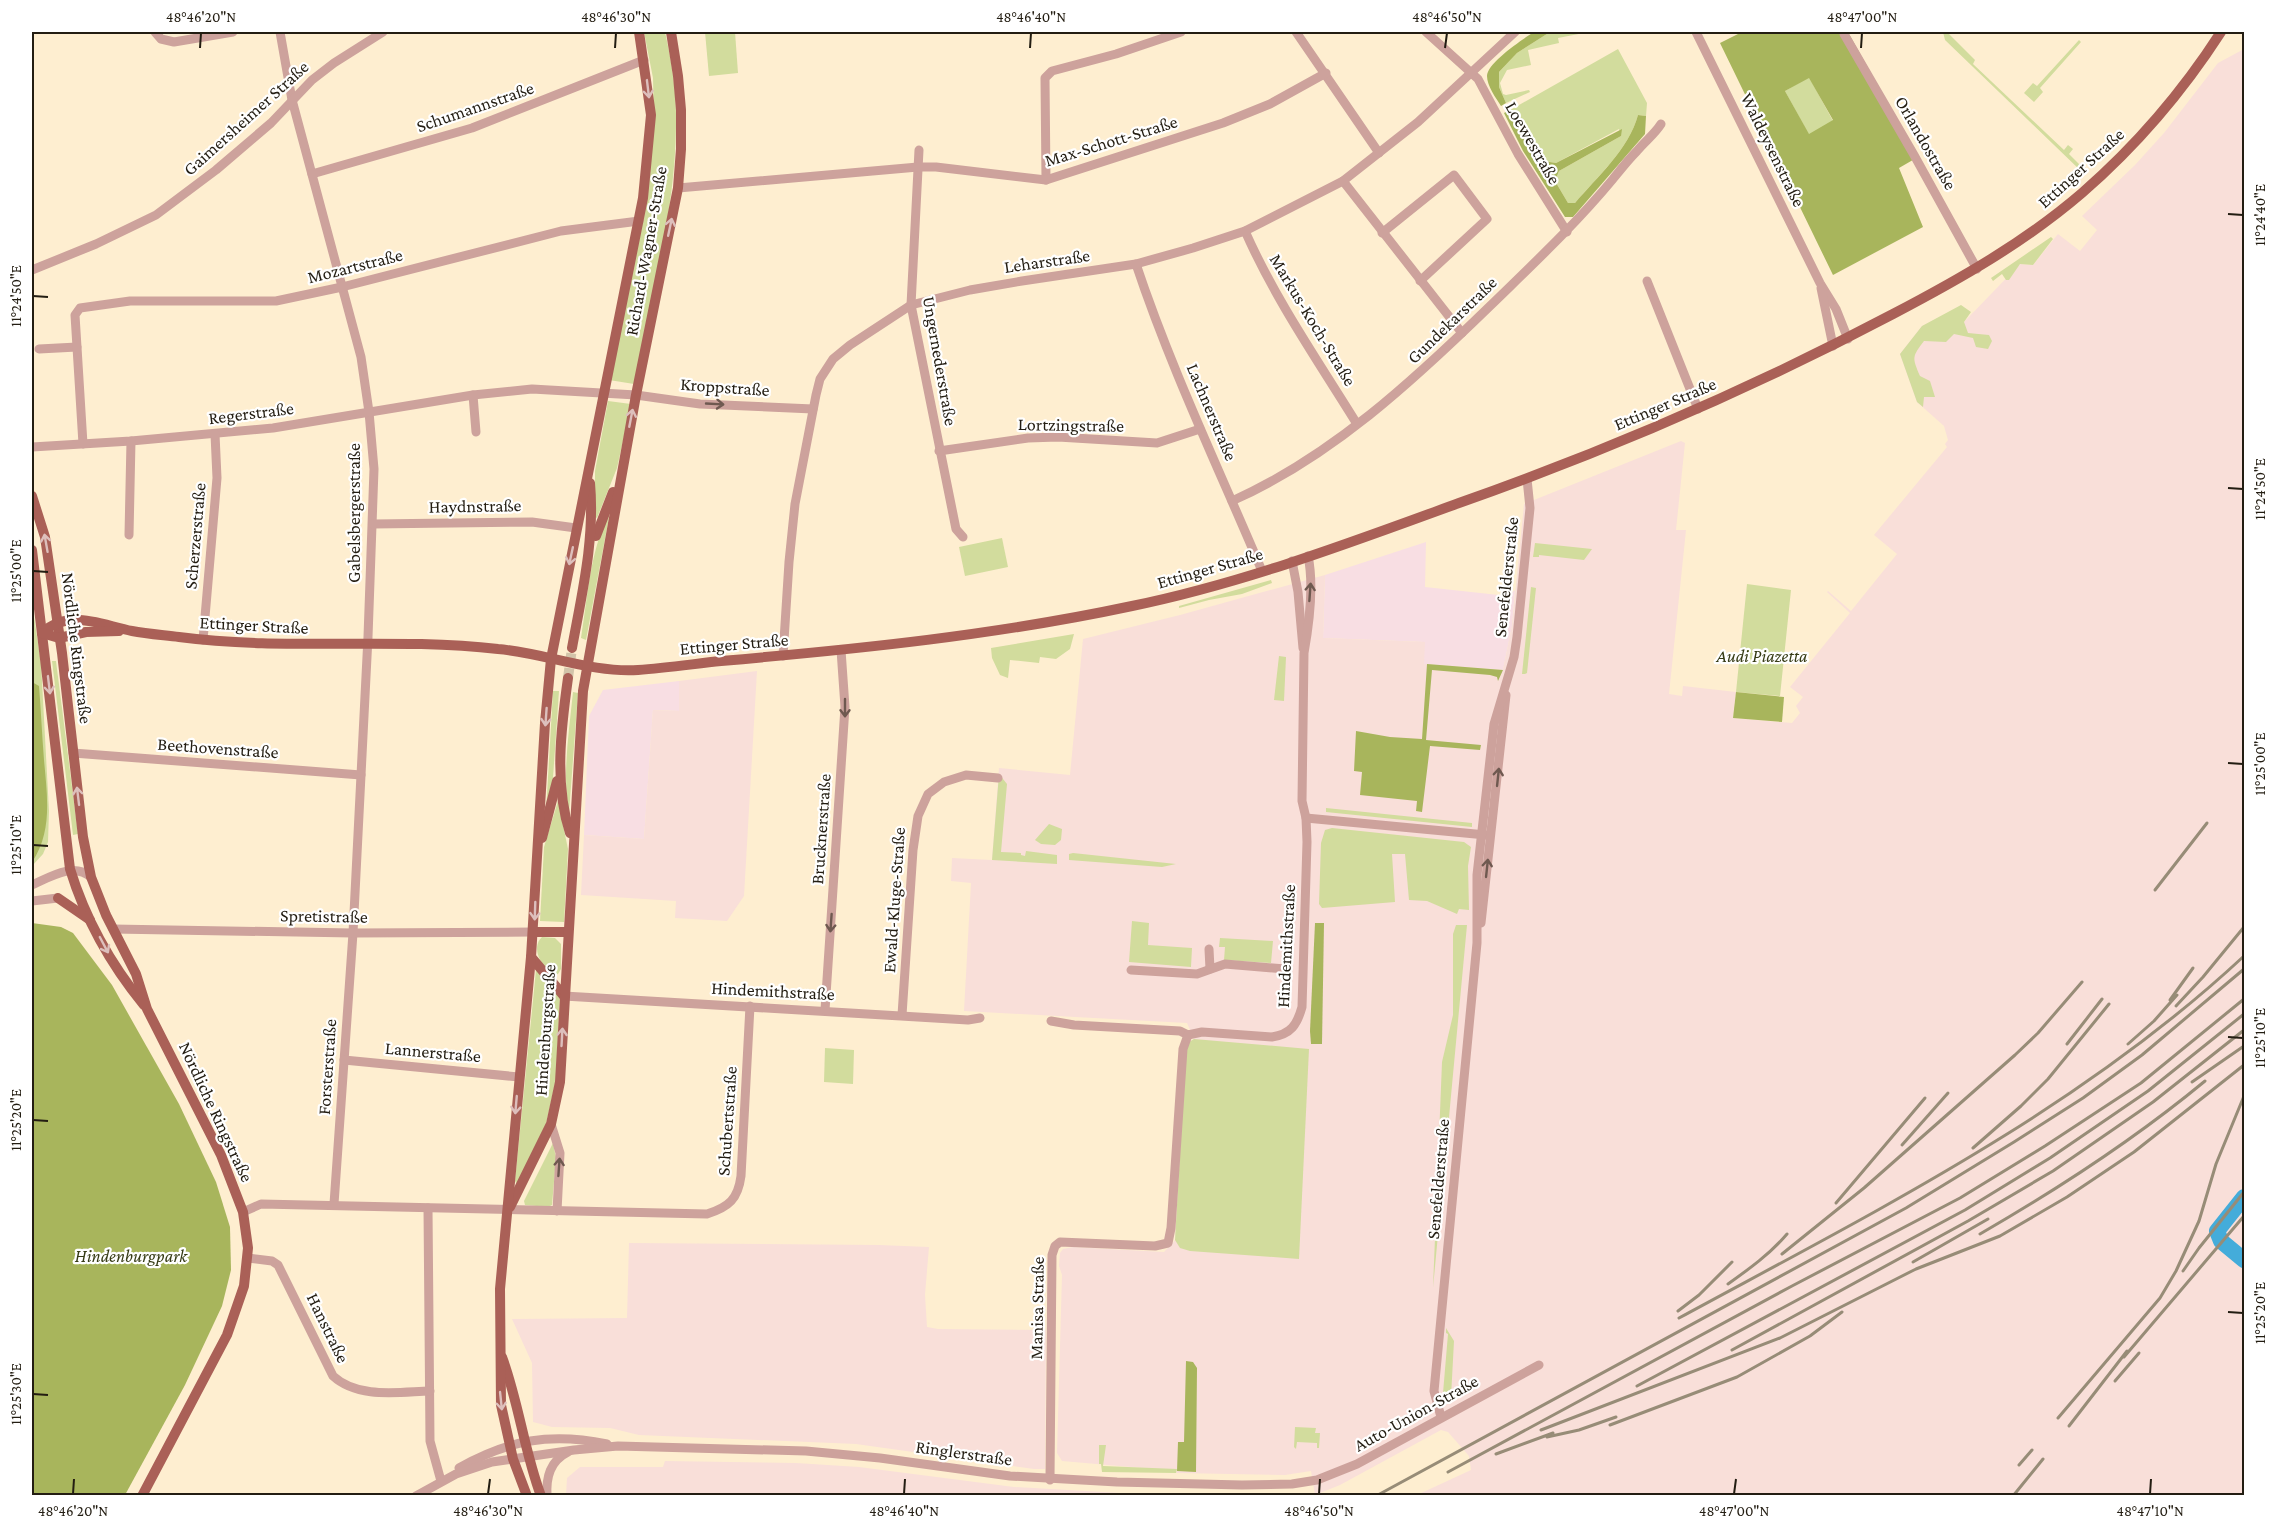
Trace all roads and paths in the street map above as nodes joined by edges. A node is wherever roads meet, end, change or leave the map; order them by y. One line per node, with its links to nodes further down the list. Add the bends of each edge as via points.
1 (155, 32): 2 (street, via 161,39 174,42)
2 (232, 32)
3 (280, 32): 17 (street, Gabelsbergerstraße)
4 (383, 32): 17 (street, Gaimersheimer Straße, via 334,63)
5 (639, 32): 14 (main road, Richard-Wagner-Straße)
6 (670, 32): 25 (main road, Richard-Wagner-Straße, via 681,110)
7 (1181, 32): 23 (street, via 1052,70 1045,78)
8 (1296, 32): 16 (street)
9 (1426, 32): 15 (street, Loewestraße)
10 (1515, 32): 15 (street, Leharstraße)
11 (1696, 32): 35 (street, Waldeysenstraße)
12 (2220, 32): 31 (main road, Ettinger Straße, via 2187,81 2115,163 2057,213)
13 (1844, 34): 31 (street, Orlandostraße)
14 (644, 60): 22 (street, Schumannstraße, via 472,128); 26 (main road, Richard-Wagner-Straße, one-way to 26, via 651,116)
15 (1471, 71): 20 (street, Leharstraße); 28 (street, Loewestraße)
16 (1326, 73): 20 (street); 23 (street, Max-Schott-Straße, via 1270,104 1223,123)
17 (292, 100): 22 (street, Gabelsbergerstraße); 32 (street, Gaimersheimer Straße, via 216,170 156,216)
18 (1661, 124): 28 (street, Gundekarstraße)
19 (919, 150): 21 (street, Ungernederstraße)
20 (1379, 153): 24 (street, Leharstraße)
21 (918, 167): 23 (street, Max-Schott-Straße); 25 (street, Max-Schott-Straße); 37 (street, Ungernederstraße)
22 (312, 174): 36 (street, Gabelsbergerstraße)
23 (1046, 180)
24 (1343, 181): 27 (street, Leharstraße); 29 (street)
25 (678, 188): 45 (main road, Richard-Wagner-Straße, one-way to 25)
26 (639, 221): 36 (street, Mozartstraße, via 561,231); 43 (main road, Richard-Wagner-Straße)
27 (1245, 231): 30 (street, Leharstraße); 49 (street, Markus-Koch-Straße, via 1277,296)
28 (1567, 232): 38 (street, Gundekarstraße)
29 (1382, 233): 33 (street); 33 (street, via 1454,175 1487,219)
30 (1136, 264): 37 (street, Leharstraße, via 1022,280); 50 (street, Lachnerstraße)
31 (1977, 269): 39 (main road, Ettinger Straße)
32 (32, 270)
33 (1420, 281): 38 (street)
34 (1647, 281): 47 (street)
35 (1820, 283): 39 (street, Waldeysenstraße); 40 (street, Waldeysenstraße)
36 (342, 287): 41 (street, Mozartstraße, via 276,301 130,301 80,308 76,311); 48 (street, Gabelsbergerstraße, via 361,357)
37 (911, 305): 46 (street, Leharstraße, via 833,359 820,379); 56 (street, Ungernederstraße)
38 (1462, 333): 49 (street, Gundekarstraße, via 1415,378)
39 (1848, 339): 40 (main road, Ettinger Straße)
40 (1833, 346): 47 (main road, Ettinger Straße)
41 (77, 347): 42 (street); 54 (street)
42 (39, 349)
43 (604, 393): 44 (street, Regerstraße, via 532,389); 45 (street, Regerstraße); 57 (main road, Richard-Wagner-Straße)
44 (473, 395): 48 (street, Regerstraße); 51 (street)
45 (636, 395): 46 (street, Kroppstraße, one-way to 46, via 700,404); 58 (main road, Richard-Wagner-Straße, one-way to 45)
46 (813, 409): 80 (street, Leharstraße, via 795,504)
47 (1698, 409): 59 (main road, Ettinger Straße)
48 (369, 412): 52 (street, Regerstraße); 62 (street, Gabelsbergerstraße)
49 (1357, 424): 61 (street, Gundekarstraße, via 1275,479)
50 (1200, 429): 56 (street, Lortzingstraße, via 1157,443 1028,438); 61 (street, Lachnerstraße)
51 (476, 432)
52 (215, 434): 53 (street, Regerstraße); 75 (street, Scherzerstraße, via 217,478)
53 (131, 441): 54 (street, Regerstraße); 64 (street)
54 (83, 444): 55 (street, Regerstraße)
55 (32, 447)
56 (939, 451): 65 (street, Ungernederstraße, via 956,529)
57 (588, 471): 63 (main road, Richard-Wagner-Straße); 68 (main road, Richard-Wagner-Straße, via 592,517)
58 (621, 475): 68 (main road, Richard-Wagner-Straße); 82 (main road, Richard-Wagner-Straße)
59 (1527, 480): 67 (main road, Ettinger Straße); 84 (street, Senefelderstraße, via 1530,508 1526,550 1517,637)
60 (32, 496): 71 (main road, Nördliche Ringstraße, one-way to 60, via 45,537)
61 (1232, 501): 70 (street, Lachnerstraße)
62 (373, 524): 63 (street, Haydnstraße, via 532,522); 76 (street, Gabelsbergerstraße)
63 (576, 528): 81 (main road, Richard-Wagner-Straße, one-way to 81)
64 (129, 535)
65 (963, 537)
66 (32, 550): 73 (main road, Nördliche Ringstraße)
67 (1308, 556): 69 (main road, Ettinger Straße); 79 (street, Hindemithstraße, one-way to 67, via 1311,575)
68 (588, 561): 77 (main road, Richard-Wagner-Straße)
69 (1292, 561): 70 (main road, Ettinger Straße); 79 (street, Hindemithstraße)
70 (1262, 571): 78 (main road, Ettinger Straße, via 1078,617 982,634)
71 (57, 622): 72 (main road, Ettinger Straße, via 76,620); 73 (main road); 74 (main road, Nördliche Ringstraße)
72 (131, 631): 74 (main road); 75 (main road, Ettinger Straße)
73 (42, 633): 74 (main road); 94 (main road, Nördliche Ringstraße, one-way to 94)
74 (60, 638): 85 (main road, Nördliche Ringstraße)
75 (203, 640): 76 (main road, Ettinger Straße)
76 (368, 645): 81 (main road, Ettinger Straße, via 476,647); 87 (street, Gabelsbergerstraße)
77 (572, 648)
78 (841, 650): 80 (main road, Ettinger Straße); 114 (street, Brucknerstraße, one-way to 114, via 845,707)
79 (1304, 653): 89 (street, Hindemithstraße, via 1302,801)
80 (783, 656): 82 (main road, Ettinger Straße, via 642,670)
81 (551, 659): 82 (main road, Ettinger Straße); 93 (main road, Hindenburgstraße, one-way to 93)
82 (587, 665): 92 (main road, Hindenburgstraße)
83 (568, 678): 86 (main road, Hindenburgstraße)
84 (1508, 678): 90 (street, Senefelderstraße, via 1494,724); 91 (street, Senefelderstraße, one-way to 84)
85 (73, 753): 87 (street, Beethovenstraße); 95 (main road, Nördliche Ringstraße, one-way to 85, via 82,837)
86 (560, 770): 92 (main road, Hindenburgstraße); 93 (main road, Hindenburgstraße)
87 (361, 775): 104 (street, Gabelsbergerstraße)
88 (998, 778): 115 (street, Ewald-Kluge-Straße, via 966,775 944,782 928,794 918,816)
89 (1306, 818): 90 (street); 118 (street, Hindemithstraße, via 1302,1007 1298,1021 1293,1029 1272,1037 1202,1032)
90 (1481, 835): 91 (street); 105 (street, Senefelderstraße)
91 (1491, 836): 105 (street, Senefelderstraße, one-way to 91)
92 (573, 842): 103 (main road, Hindenburgstraße)
93 (537, 853): 102 (main road, Hindenburgstraße, one-way to 102)
94 (70, 869): 95 (street); 96 (street); 97 (main road, Nördliche Ringstraße)
95 (91, 877): 97 (main road); 101 (main road, Nördliche Ringstraße)
96 (32, 885)
97 (77, 893): 98 (main road); 100 (main road, Nördliche Ringstraße)
98 (58, 898): 99 (street); 100 (main road)
99 (32, 901)
100 (92, 922): 113 (main road, Nördliche Ringstraße, one-way to 113, via 125,982)
101 (113, 929): 104 (street, Spretistraße); 113 (main road, Nördliche Ringstraße, via 136,974)
102 (533, 932): 103 (main road); 104 (street, Spretistraße); 107 (main road, Hindenburgstraße)
103 (568, 932): 111 (main road, Hindenburgstraße)
104 (353, 933): 119 (street, Forsterstraße)
105 (1477, 943): 131 (street, Senefelderstraße, via 1434,1391)
106 (1209, 949): 108 (street)
107 (531, 957): 111 (main road); 120 (main road, Hindenburgstraße)
108 (1210, 969): 109 (street, via 1225,964); 110 (street, via 1197,974)
109 (1284, 969)
110 (1131, 970)
111 (564, 996): 112 (street, Hindemithstraße); 121 (main road, Hindenburgstraße, one-way to 111, via 560,1082)
112 (750, 1006): 114 (street, Hindemithstraße); 125 (street, Schubertstraße, via 737,1195 721,1209 707,1214)
113 (147, 1010): 126 (main road, Nördliche Ringstraße, via 221,1155)
114 (825, 1010): 115 (street, Hindemithstraße)
115 (902, 1015): 116 (street, Hindemithstraße)
116 (980, 1018)
117 (1051, 1021): 118 (street, Hindemithstraße)
118 (1188, 1035): 138 (street, Manisa Straße, via 1183,1049 1168,1243 1155,1246 1060,1242 1052,1255)
119 (344, 1060): 120 (street, Lannerstraße); 122 (street, Forsterstraße)
120 (519, 1077): 124 (main road, Hindenburgstraße, one-way to 124)
121 (551, 1124): 124 (main road, Hindenburgstraße); 125 (street, one-way to 121, via 560,1153)
122 (334, 1204): 123 (street, Schubertstraße); 126 (street, Schubertstraße, via 261,1204)
123 (428, 1208): 124 (street, Schubertstraße); 130 (street)
124 (508, 1210): 125 (street, Schubertstraße); 128 (main road, Hindenburgstraße, via 500,1289)
125 (557, 1210)
126 (243, 1212): 127 (main road, Nördliche Ringstraße)
127 (248, 1258): 130 (street, Hanstraße, via 278,1265 333,1376 342,1384 373,1392); 141 (main road, Nördliche Ringstraße, via 244,1286 227,1335)
128 (502, 1355): 132 (main road, Hindenburgstraße); 133 (main road, Hindenburgstraße, one-way to 133, via 501,1405)
129 (1539, 1365): 131 (street, Auto-Union-Straße)
130 (430, 1391): 139 (street, via 430,1441)
131 (1441, 1417): 140 (street, Auto-Union-Straße, via 1357,1464)
132 (524, 1442): 133 (street, Ringlerstraße); 134 (street, Ringlerstraße, via 571,1439); 136 (main road, Hindenburgstraße)
133 (509, 1445): 137 (main road, Hindenburgstraße); 139 (street, Ringlerstraße, via 469,1462)
134 (618, 1446): 135 (street, Ringlerstraße); 138 (street, Ringlerstraße, via 806,1451)
135 (573, 1450): 136 (street, Ringlerstraße); 145 (street, via 559,1457 552,1467)
136 (528, 1457): 137 (street, Ringlerstraße); 144 (main road, Hindenburgstraße)
137 (513, 1459): 139 (street, Ringlerstraße); 143 (main road, Hindenburgstraße)
138 (1050, 1480): 140 (street, Ringlerstraße, via 1242,1485)
139 (441, 1481): 142 (street, Ringlerstraße)
140 (1305, 1482)
141 (142, 1496)
142 (416, 1496)
143 (527, 1496)
144 (541, 1496)
145 (547, 1496)

